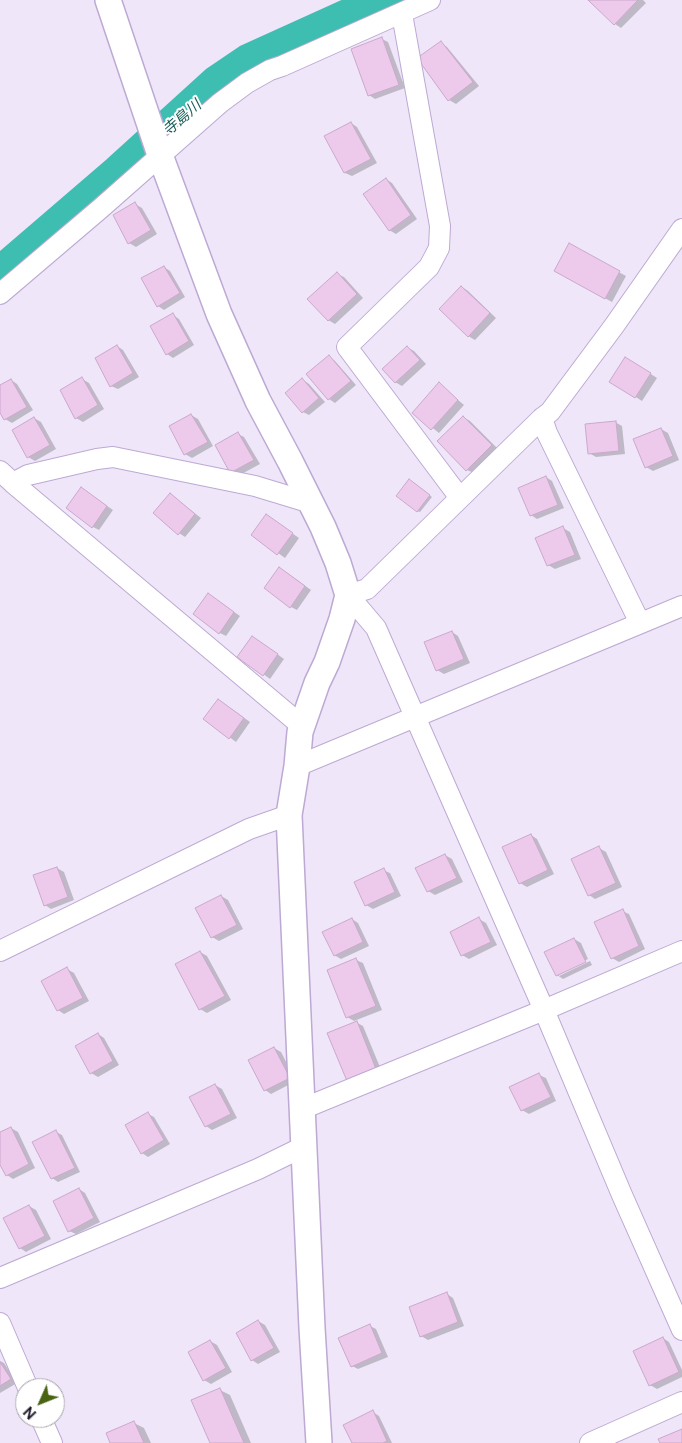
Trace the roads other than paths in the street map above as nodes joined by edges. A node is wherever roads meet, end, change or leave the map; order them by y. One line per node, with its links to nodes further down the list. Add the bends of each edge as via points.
1 (108, 0): 4 (street)
2 (430, 0): 3 (street)
3 (402, 14): 4 (street, via 270,70); 9 (street, via 440,226 439,248 429,267 346,347)
4 (157, 147): 6 (street, via 101,208); 10 (street, via 219,314 258,401)
5 (682, 229): 7 (street, via 614,326 550,412)
6 (0, 294)
7 (542, 418): 9 (street); 13 (street)
8 (6, 477): 10 (street, via 113,457 255,486); 15 (street)
9 (460, 498): 11 (street, via 367,589)
10 (311, 503): 11 (street, via 338,563)
11 (348, 595): 14 (street, via 376,628); 15 (street)
12 (682, 606): 13 (street)
13 (640, 624): 14 (street)
14 (415, 717): 16 (street); 20 (street)
15 (302, 726): 16 (street)
16 (297, 766): 17 (street)
17 (289, 815): 18 (street, via 249,829); 21 (street)
18 (0, 951)
19 (682, 951): 20 (street)
20 (544, 1010): 21 (street); 25 (street)
21 (302, 1109): 22 (street)
22 (304, 1146): 23 (street, via 258,1169); 30 (street)
23 (0, 1278)
24 (0, 1323): 26 (street)
25 (682, 1330)
26 (24, 1378)
27 (682, 1402): 31 (street)
28 (46, 1428): 29 (street)
29 (52, 1443)
30 (319, 1443)
31 (590, 1443)

